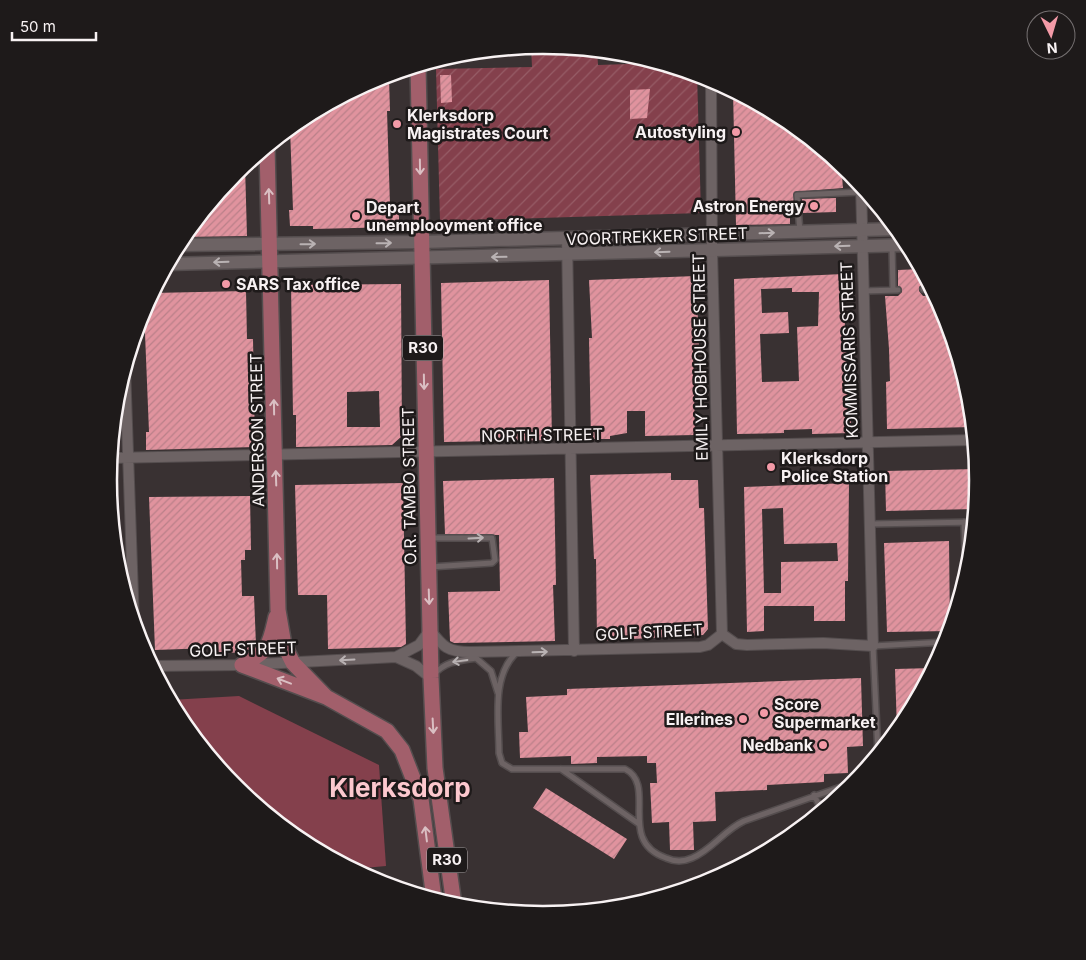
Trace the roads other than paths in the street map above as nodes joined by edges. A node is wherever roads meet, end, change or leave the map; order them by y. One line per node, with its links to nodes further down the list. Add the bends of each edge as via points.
1 (418, 72): 11 (main road, O.R. TAMBO STREET / R30, one-way to 11)
2 (711, 88): 9 (street, EMILY HOBHOUSE STREET)
3 (267, 156): 12 (main road, ANDERSON STREET / R30, one-way to 3)
4 (853, 189): 8 (lane, via 798,195)
5 (861, 197): 7 (street, KOMMISSARIS STREET)
6 (887, 230): 7 (street, VOORTREKKER STREET)
7 (861, 231): 8 (street, VOORTREKKER STREET); 14 (street, KOMMISSARIS STREET)
8 (800, 232): 9 (street, VOORTREKKER STREET, one-way to 8)
9 (712, 235): 10 (street, VOORTREKKER STREET); 17 (street, EMILY HOBHOUSE STREET)
10 (567, 238): 11 (street, VOORTREKKER STREET); 18 (street)
11 (421, 242): 12 (street, VOORTREKKER STREET, one-way to 11); 19 (main road, O.R. TAMBO STREET / R30)
12 (270, 244): 13 (street, VOORTREKKER STREET); 20 (main road, ANDERSON STREET / R30)
13 (188, 245)
14 (861, 245): 15 (street, VOORTREKKER STREET); 17 (street, VOORTREKKER STREET, one-way to 17); 22 (street, KOMMISSARIS STREET)
15 (892, 245): 16 (street, VOORTREKKER STREET); 22 (lane, via 896,290)
16 (898, 245)
17 (712, 250): 18 (street, VOORTREKKER STREET, one-way to 18); 26 (street, EMILY HOBHOUSE STREET)
18 (566, 255): 19 (street, VOORTREKKER STREET, one-way to 19); 27 (street)
19 (421, 259): 20 (street, VOORTREKKER STREET); 28 (main road, O.R. TAMBO STREET / R30, one-way to 28)
20 (270, 261): 21 (street, VOORTREKKER STREET, one-way to 21); 29 (main road, ANDERSON STREET / R30, one-way to 20)
21 (176, 264)
22 (863, 291): 25 (street, KOMMISSARIS STREET)
23 (126, 394): 30 (street)
24 (967, 440): 25 (street, NORTH STREET)
25 (867, 443): 26 (street, NORTH STREET); 33 (street, KOMMISSARIS STREET)
26 (717, 446): 27 (street, NORTH STREET); 40 (street, EMILY HOBHOUSE STREET)
27 (570, 450): 28 (street, NORTH STREET); 43 (street)
28 (426, 452): 29 (street, NORTH STREET); 34 (main road, O.R. TAMBO STREET / R30)
29 (275, 456): 30 (street, NORTH STREET); 38 (main road, ANDERSON STREET / R30, one-way to 29)
30 (127, 457): 31 (street, NORTH STREET); 37 (street)
31 (118, 458)
32 (964, 522): 33 (lane); 35 (lane)
33 (870, 524): 42 (street, KOMMISSARIS STREET)
34 (427, 538): 36 (main road, O.R. TAMBO STREET / R30); 36 (lane, one-way to 36, via 492,538 495,560 492,563)
35 (965, 543)
36 (428, 567): 39 (main road, O.R. TAMBO STREET / R30, one-way to 39)
37 (133, 596)
38 (278, 610): 46 (main road, ANDERSON STREET / R30, via 284,645); 47 (main road, via 264,654)
39 (430, 630): 44 (street, GOLF STREET, via 442,645 454,652); 45 (street, GOLF STREET, via 418,645); 49 (main road, O.R. TAMBO STREET / R30)
40 (722, 634): 42 (street, GOLF STREET, via 736,644 747,645 823,643); 43 (street, GOLF STREET, via 700,647)
41 (937, 642): 42 (lane, GOLF STREET)
42 (873, 646): 52 (lane, KOMMISSARIS STREET)
43 (574, 651): 44 (street, GOLF STREET, one-way to 43)
44 (516, 653): 51 (lane, via 504,668)
45 (396, 657): 46 (street, GOLF STREET, one-way to 46); 49 (street, GOLF STREET, via 416,666)
46 (293, 663): 47 (street, GOLF STREET); 50 (main road, ANDERSON STREET / R30)
47 (242, 665): 48 (street, GOLF STREET); 50 (main road, one-way to 47)
48 (160, 666)
49 (431, 678): 51 (lane, one-way to 49, via 491,672 476,658 449,663); 59 (main road, O.R. TAMBO STREET / R30, one-way to 59, via 435,768)
50 (326, 698): 58 (main road, R30, one-way to 50, via 421,799 402,750 387,731)
51 (499, 700): 53 (lane, via 499,753 502,763 512,769)
52 (878, 743)
53 (561, 769): 57 (lane); 57 (lane, via 630,771 638,785)
54 (837, 788): 55 (lane)
55 (814, 795): 56 (lane); 57 (lane, via 731,827 703,853 688,860 672,860 650,849)
56 (819, 804)
57 (638, 824)
58 (433, 892)
59 (453, 896)

